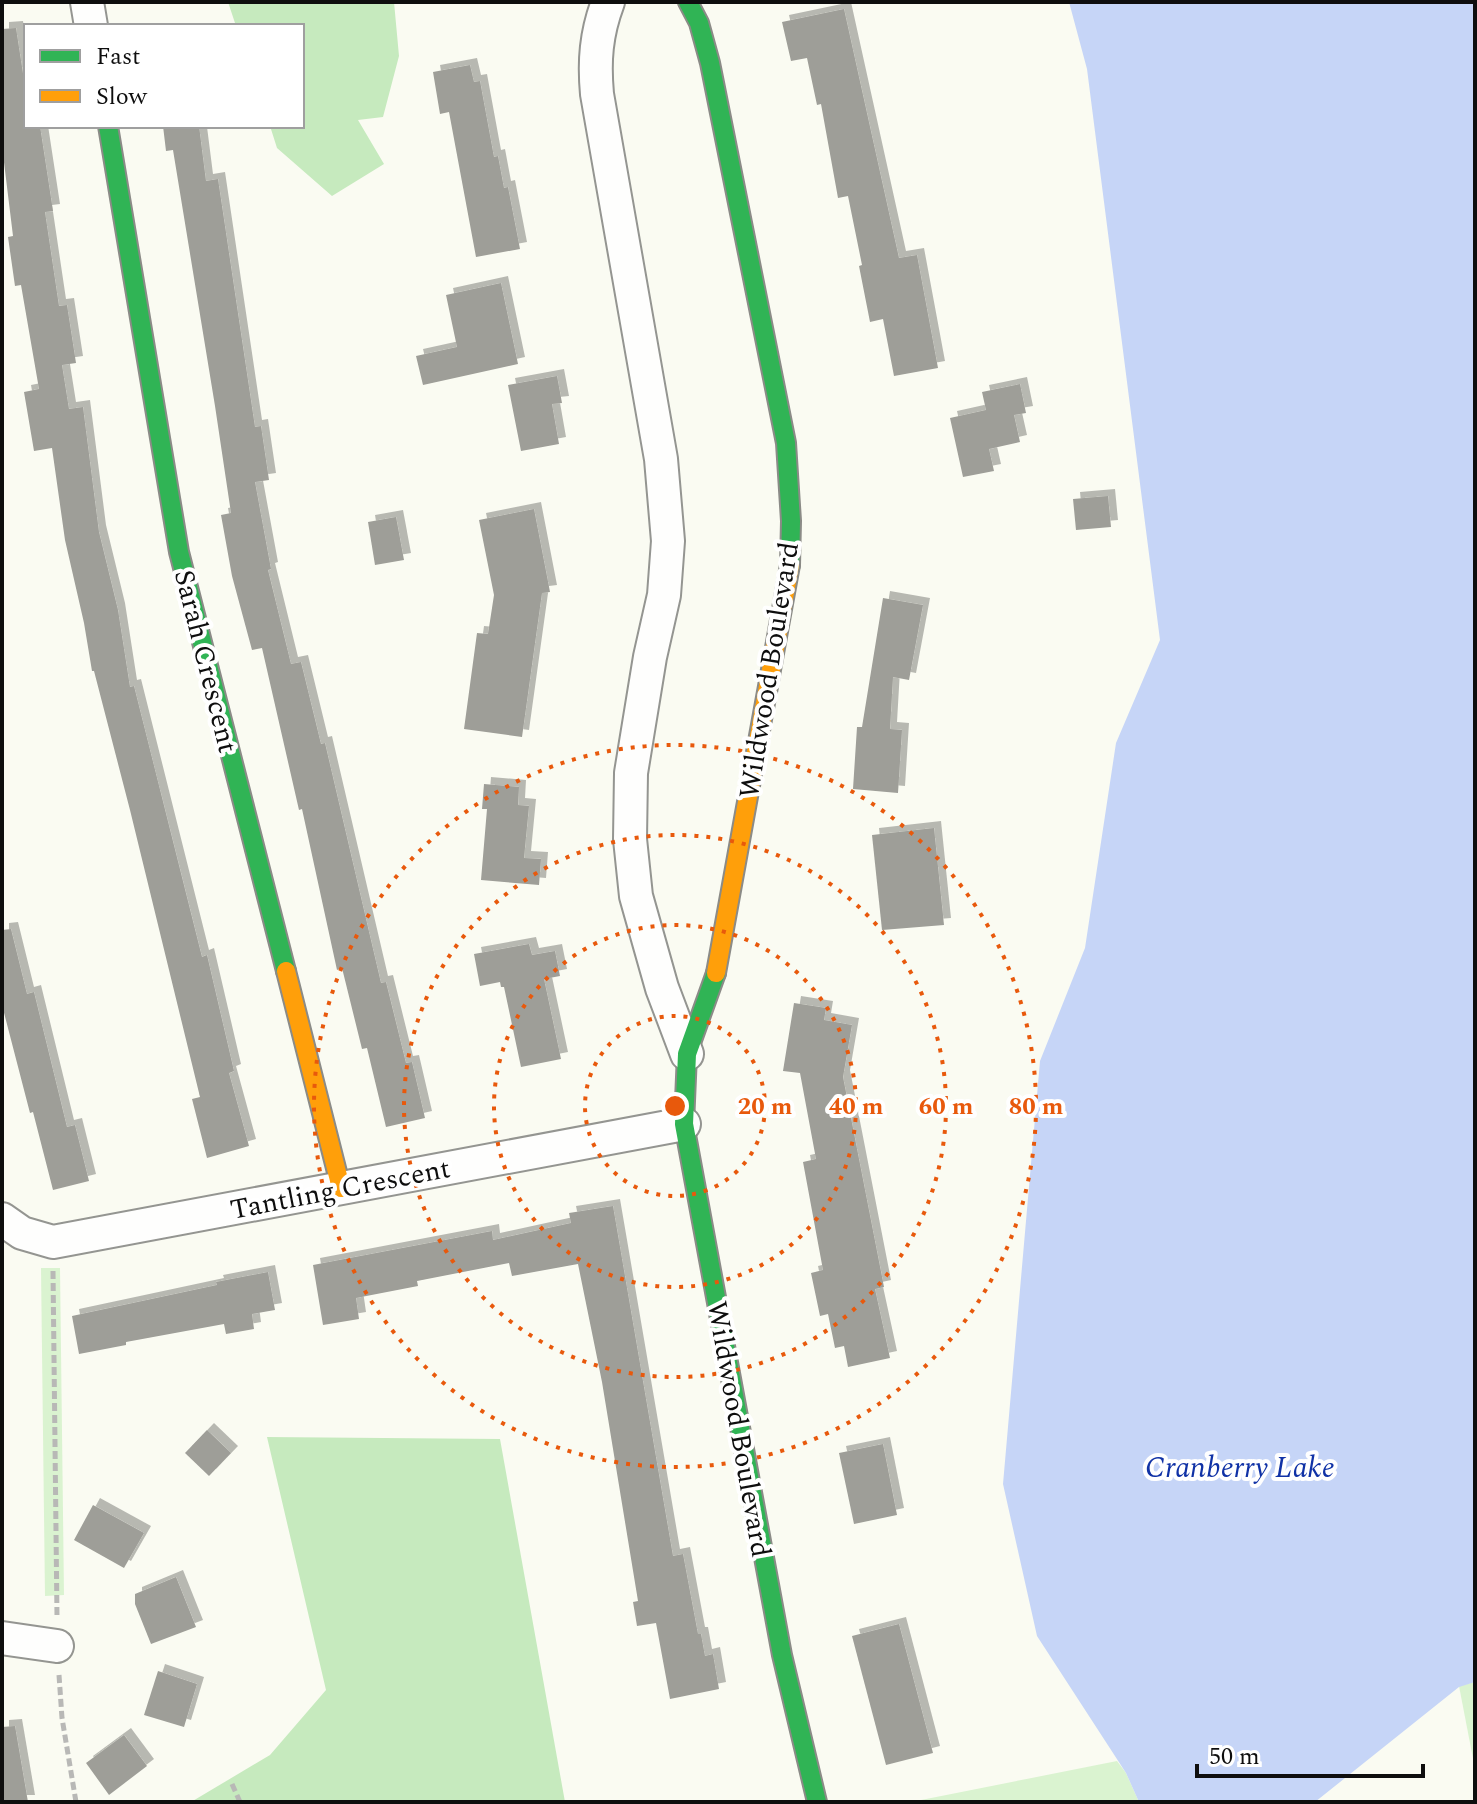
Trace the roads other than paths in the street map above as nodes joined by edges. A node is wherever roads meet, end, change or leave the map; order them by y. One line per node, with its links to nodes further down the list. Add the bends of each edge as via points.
1 (87, 2): 4 (street)
2 (608, 2): 6 (street, Wildwood Boulevard, via 596,37 597,94 661,459 668,541 664,595 631,773 630,839 636,896)
3 (688, 2): 6 (street, Wildwood Boulevard, via 710,63 786,443 791,521 790,566 719,964)
4 (91, 24)
5 (108, 128): 8 (street, Sarah Crescent, via 179,552)
6 (687, 1054): 7 (street, Wildwood Boulevard)
7 (684, 1124): 8 (street, Tantling Crescent); 12 (street, Wildwood Boulevard, via 782,1655)
8 (341, 1188): 9 (street, Tantling Crescent, via 53,1242 22,1233)
9 (2, 1219)
10 (2, 1638): 11 (street)
11 (57, 1646)
12 (817, 1802)

